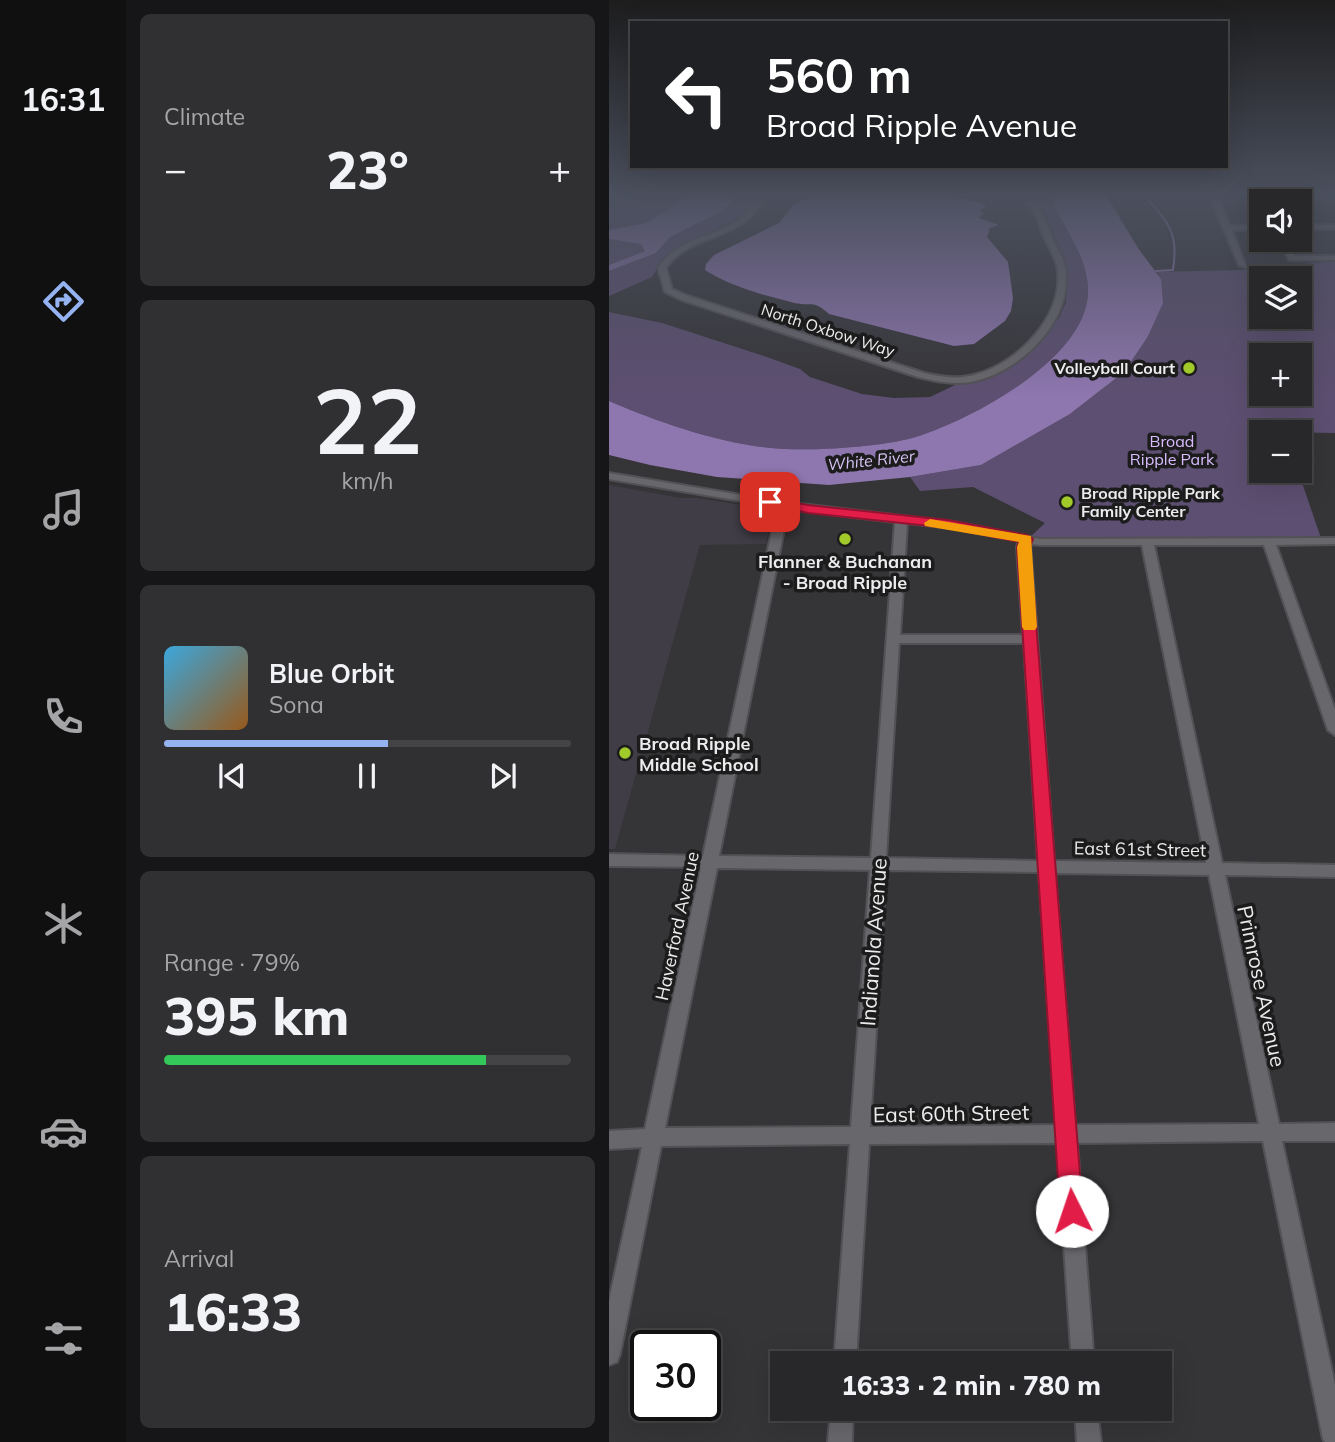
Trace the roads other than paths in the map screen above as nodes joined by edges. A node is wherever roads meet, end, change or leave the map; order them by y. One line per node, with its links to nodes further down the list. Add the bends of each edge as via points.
1 (666, 262): 2 (street, North Oxbow Way, via 662,268 668,289 689,299 921,375 949,380 987,374 1044,330 1058,305)
2 (1059, 262)
3 (609, 478): 4 (street)
4 (783, 505): 5 (street, via 818,513); 14 (street, Haverford Avenue)
5 (901, 520): 6 (street, via 987,537); 10 (street, Indianola Avenue)
6 (1027, 539): 9 (street); 11 (street, via 1023,547)
7 (1269, 541): 8 (street); 9 (street); 12 (street)
8 (1335, 541)
9 (1147, 542): 17 (street, Primrose Avenue)
10 (894, 639): 11 (street); 15 (street, Indianola Avenue)
11 (1030, 639): 16 (street)
12 (1335, 730)
13 (609, 860): 14 (street, East 61st Street)
14 (710, 861): 15 (street, East 61st Street); 23 (street, Haverford Avenue)
15 (878, 864): 16 (street, East 61st Street); 22 (street, Indianola Avenue)
16 (1048, 867): 17 (street, East 61st Street); 21 (street)
17 (1214, 870): 18 (street, East 61st Street); 20 (street, Primrose Avenue)
18 (1335, 872)
19 (1335, 1132): 20 (street, East 60th Street)
20 (1269, 1133): 21 (street, East 60th Street); 30 (street, Primrose Avenue)
21 (1066, 1135): 22 (street, East 60th Street); 26 (street)
22 (860, 1137): 23 (street, East 60th Street); 25 (street, Indianola Avenue)
23 (653, 1138): 24 (street, East 60th Street); 27 (street, Haverford Avenue)
24 (609, 1140)
25 (846, 1351)
26 (1082, 1351)
27 (609, 1354)
28 (841, 1421): 31 (street)
29 (1087, 1421): 32 (street)
30 (1335, 1439)
31 (839, 1442)
32 (1089, 1442)

